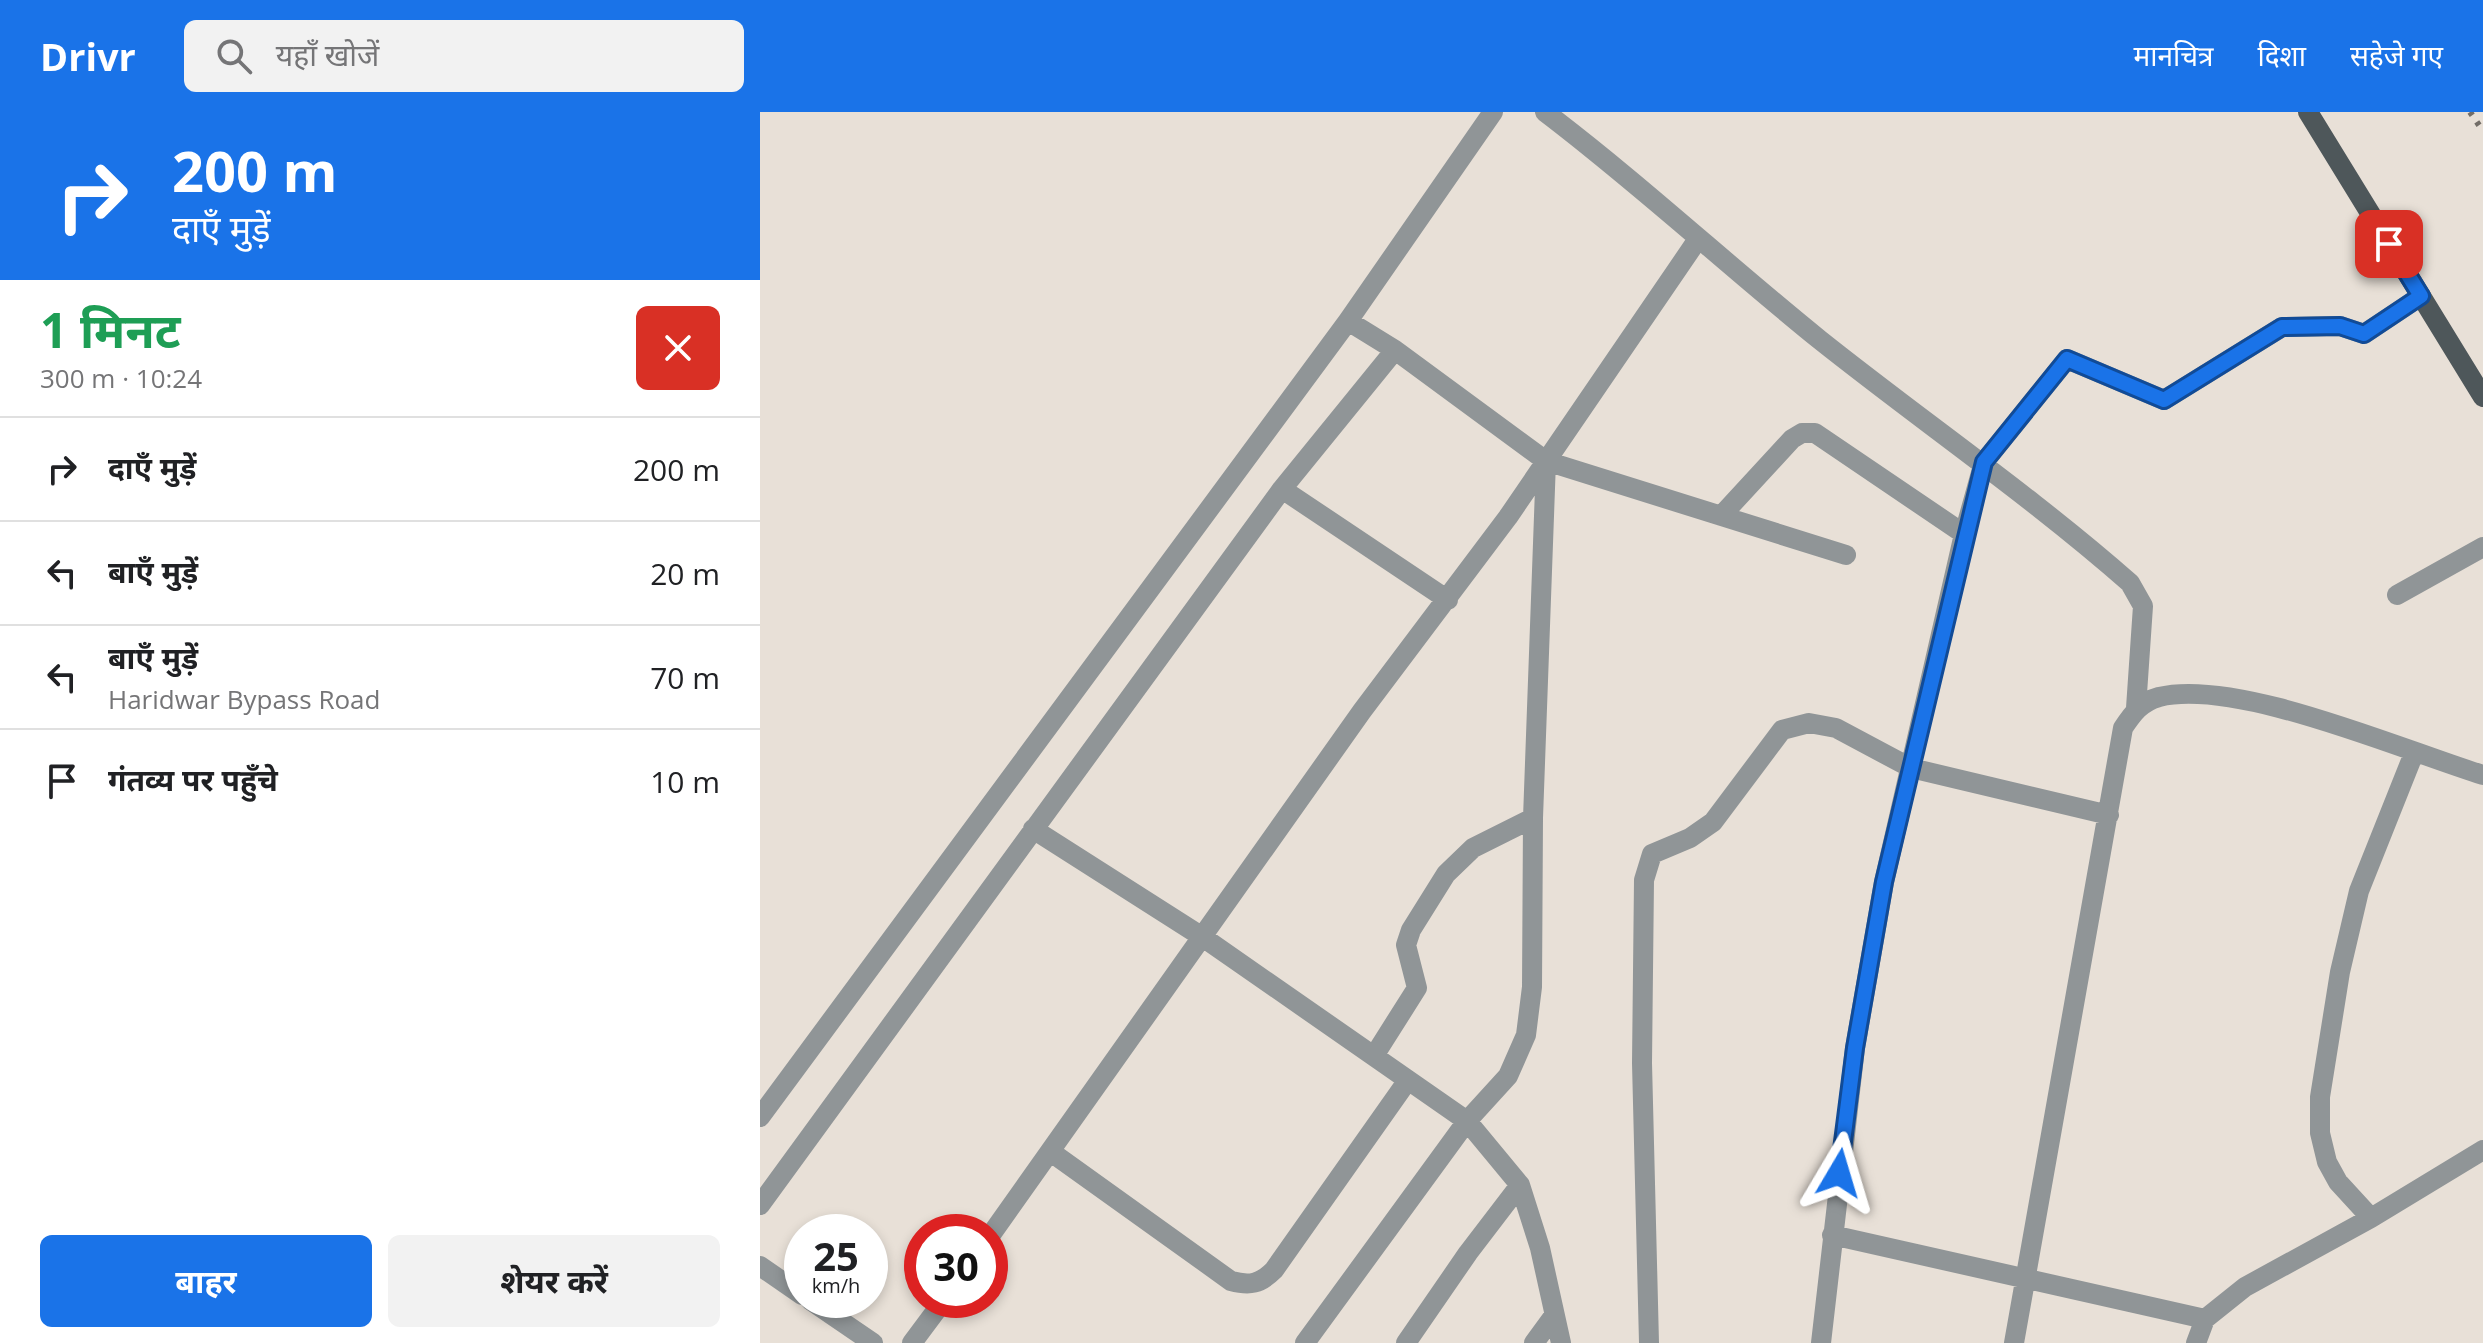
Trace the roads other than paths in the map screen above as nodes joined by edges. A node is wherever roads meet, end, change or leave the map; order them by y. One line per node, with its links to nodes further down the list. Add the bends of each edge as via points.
1 (1493, 112): 6 (street)
2 (1545, 112): 4 (street)
3 (2308, 112): 5 (main road)
4 (1698, 239): 9 (street); 10 (street, via 1927,423)
5 (2421, 296): 8 (main road); 10 (street, via 2364,334 2340,326 2282,327 2164,400 2067,359)
6 (1348, 321): 7 (street); 28 (street)
7 (1395, 350): 9 (street); 11 (street)
8 (2483, 397)
9 (1546, 461): 12 (street); 17 (street); 23 (street)
10 (1984, 462): 13 (street); 18 (street, via 2130,583 2143,606)
11 (1282, 489): 17 (street); 24 (street)
12 (1721, 516): 13 (street, via 1792,439 1815,433); 15 (street)
13 (1964, 534): 20 (street)
14 (2483, 547): 16 (street)
15 (1846, 555)
16 (2397, 595)
17 (1448, 600): 25 (street, via 1362,711)
18 (2136, 708): 19 (street, via 2156,698 2190,693 2245,699); 22 (street, via 2123,728)
19 (2414, 753): 21 (street); 35 (street, via 2359,891 2320,1097 2327,1162)
20 (1911, 768): 22 (street); 36 (street, via 1884,882 1855,1048); 50 (street, via 1836,728 1809,723 1782,730 1713,822 1652,854 1644,880 1642,1063)
21 (2483, 775)
22 (2109, 815): 38 (street)
23 (1533, 818): 26 (street, via 1473,848 1446,874 1406,945 1417,988); 29 (street, via 1532,987 1526,1035 1508,1076)
24 (1033, 829): 25 (street); 33 (street)
25 (1204, 938): 26 (street); 31 (street)
26 (1374, 1056): 27 (street)
27 (1408, 1080): 29 (street); 31 (street, via 1274,1270 1263,1281 1247,1285 1231,1281)
28 (760, 1117)
29 (1467, 1121): 32 (street); 46 (street)
30 (2483, 1150): 35 (street)
31 (1051, 1152): 34 (street)
32 (1520, 1185): 40 (street, via 1540,1248); 47 (street)
33 (760, 1205)
34 (1006, 1214)
35 (2371, 1218): 43 (street, via 2245,1287)
36 (1832, 1235): 38 (street); 51 (street)
37 (760, 1266): 39 (street)
38 (2028, 1277): 43 (street); 52 (street)
39 (784, 1283)
40 (1553, 1317): 48 (street); 49 (street)
41 (836, 1318): 44 (street)
42 (931, 1318): 45 (street)
43 (2205, 1319): 53 (street)
44 (873, 1343)
45 (912, 1343)
46 (1305, 1343)
47 (1406, 1343)
48 (1534, 1343)
49 (1561, 1343)
50 (1649, 1343)
51 (1821, 1343)
52 (2014, 1343)
53 (2196, 1343)

